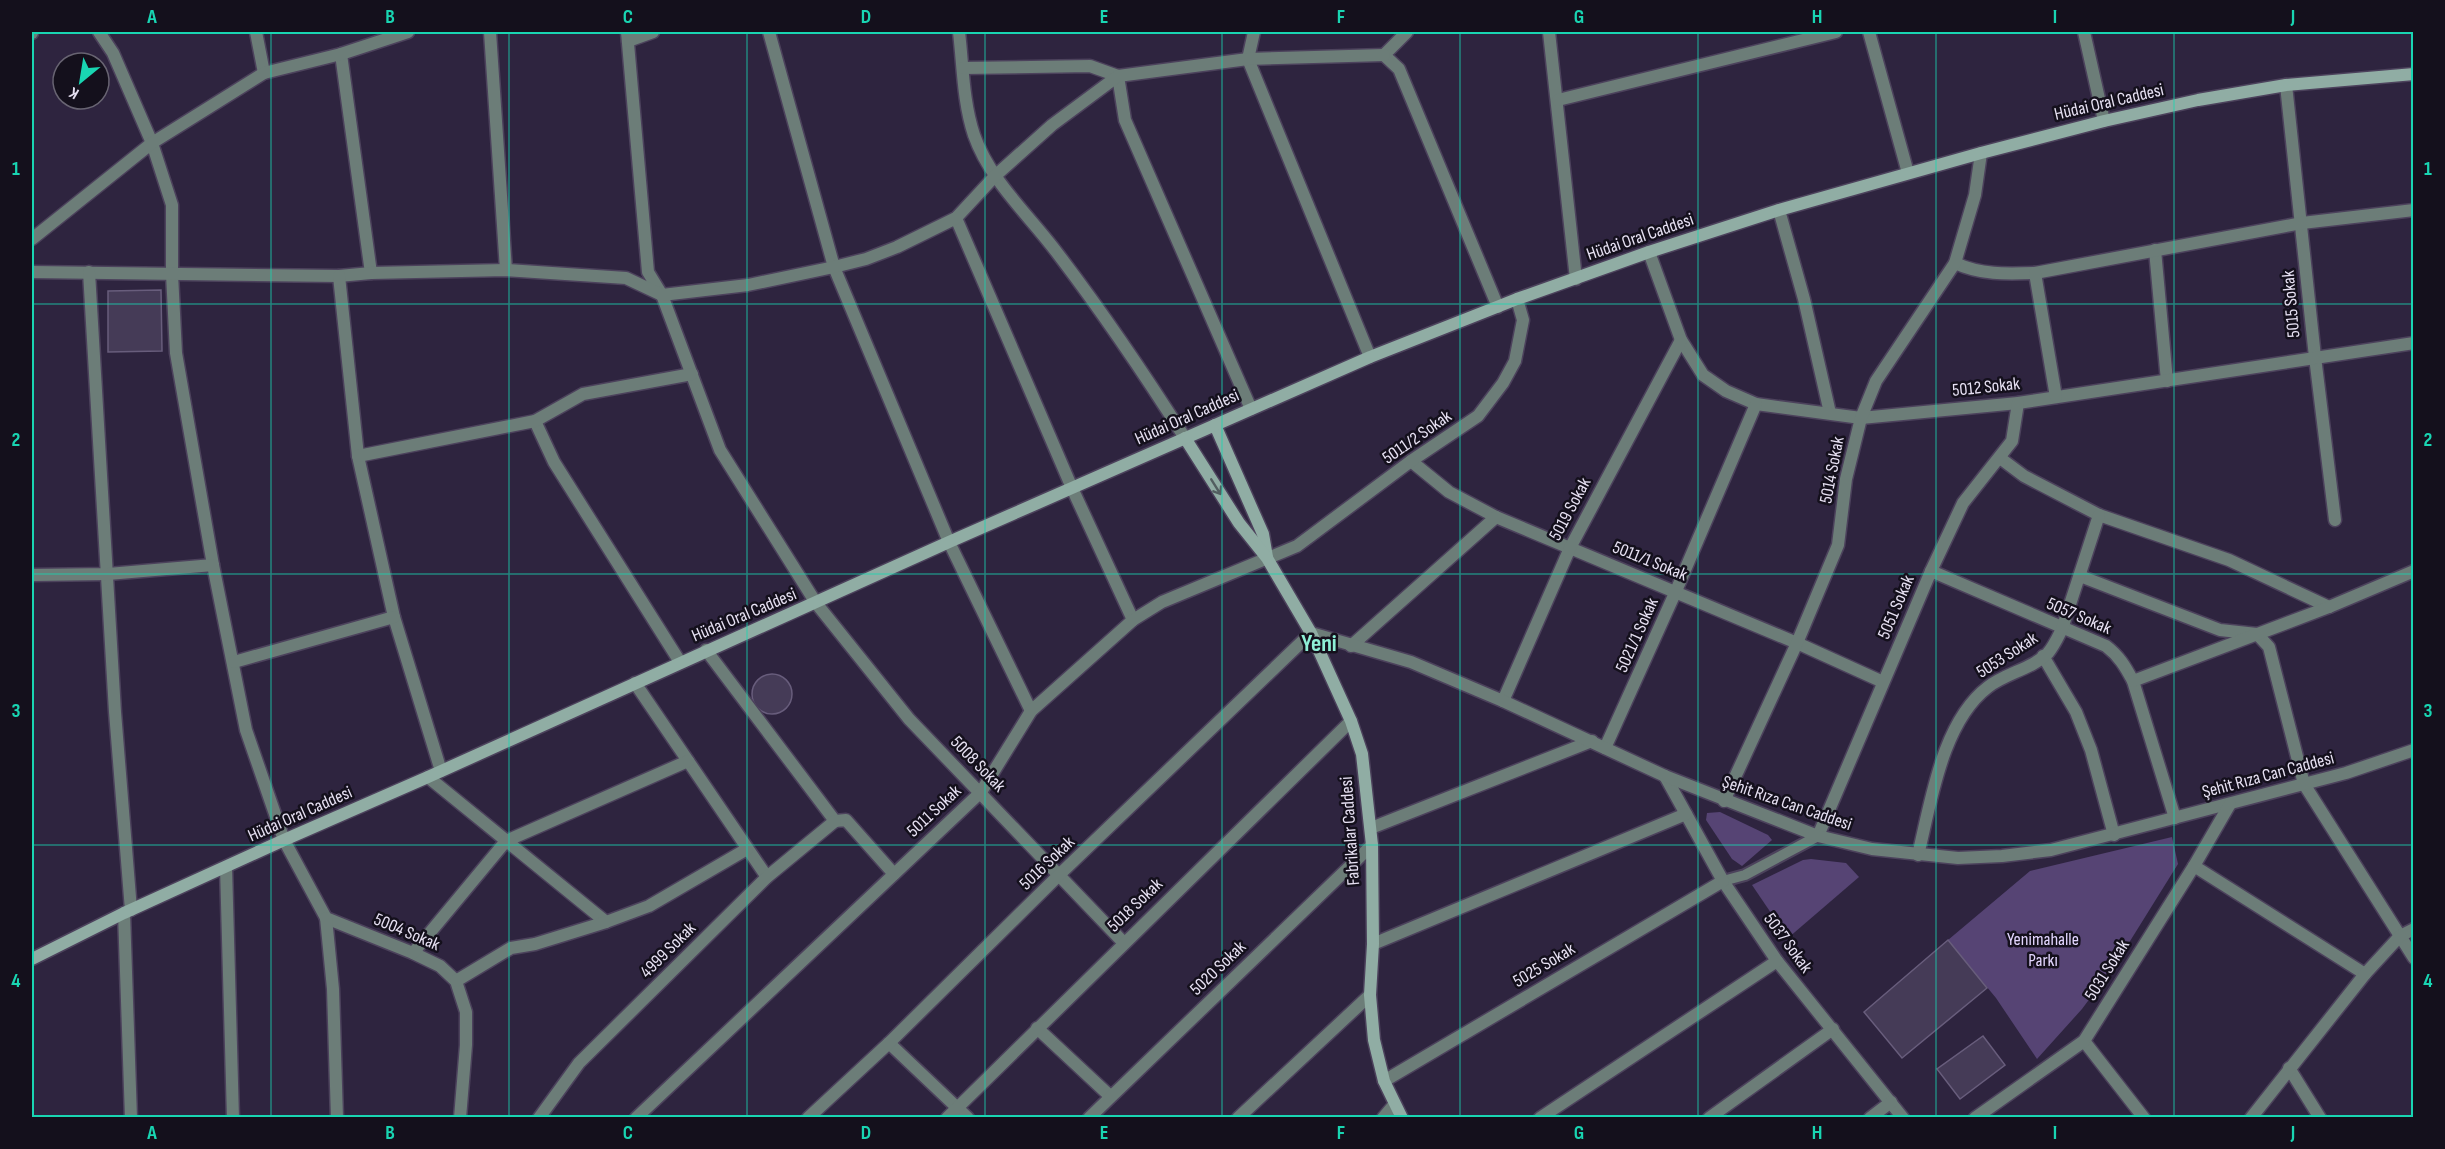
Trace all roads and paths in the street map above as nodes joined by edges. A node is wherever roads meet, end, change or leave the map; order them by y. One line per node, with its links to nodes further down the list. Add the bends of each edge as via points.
1 (99, 32): 25 (street, via 113,53)
2 (256, 32): 19 (street)
3 (408, 32): 15 (street)
4 (490, 32): 38 (street)
5 (653, 32): 14 (street)
6 (769, 32): 37 (street)
7 (959, 32): 18 (street)
8 (1254, 32): 17 (street)
9 (1407, 32): 16 (street)
10 (1549, 32): 23 (street)
11 (1834, 32): 23 (street)
12 (1869, 32): 27 (street)
13 (2084, 32): 24 (street)
14 (627, 36): 46 (street, 5008 Sokak, via 648,272)
15 (341, 54): 19 (street); 41 (street)
16 (1384, 54): 17 (street); 48 (street, via 1399,69)
17 (1248, 58): 21 (street); 51 (street)
18 (963, 68): 21 (street, via 1090,66); 28 (street, via 975,136)
19 (264, 73): 25 (street)
20 (2414, 74): 22 (street, Hüdai Oral Caddesi)
21 (1119, 76): 28 (street, via 1052,125); 58 (street, via 1125,120)
22 (2286, 85): 24 (street, Hüdai Oral Caddesi); 32 (street, 5015 Sokak)
23 (1558, 100): 45 (street)
24 (2104, 121): 26 (street, Hüdai Oral Caddesi)
25 (152, 143): 33 (street); 43 (street, via 172,205)
26 (1981, 153): 27 (street, Hüdai Oral Caddesi); 36 (street, 5014 Sokak, via 1975,195)
27 (1908, 173): 29 (street, Hüdai Oral Caddesi)
28 (995, 176): 31 (street); 63 (street, via 1106,316)
29 (1779, 210): 35 (street, Hüdai Oral Caddesi); 59 (street)
30 (2414, 210): 32 (street)
31 (956, 218): 37 (street, via 897,247); 67 (street)
32 (2302, 223): 34 (street); 52 (street, 5015 Sokak)
33 (32, 239)
34 (2155, 250): 42 (street); 54 (street)
35 (1649, 252): 45 (street, Hüdai Oral Caddesi); 49 (street, 5012 Sokak)
36 (1955, 263): 42 (street, via 1973,272); 60 (street, 5014 Sokak, via 1876,381)
37 (834, 267): 46 (street, via 748,285); 71 (street)
38 (506, 270): 41 (street); 46 (street, via 626,278)
39 (32, 272): 40 (street)
40 (89, 272): 43 (street); 77 (street)
41 (371, 273): 44 (street)
42 (2035, 273): 55 (street)
43 (172, 274): 44 (street); 74 (street, via 176,352)
44 (339, 276): 64 (street)
45 (1576, 279): 47 (street, Hüdai Oral Caddesi)
46 (662, 295): 53 (street, 5008 Sokak)
47 (1517, 299): 48 (street, Hüdai Oral Caddesi); 66 (street, 5011/2 Sokak, via 1523,320 1520,342 1503,383 1478,416)
48 (1498, 307): 51 (street, Hüdai Oral Caddesi)
49 (1681, 340): 57 (street, 5012 Sokak, via 1703,375 1726,392); 72 (street, 5019 Sokak)
50 (2414, 343): 52 (street, 5012 Sokak)
51 (1370, 357): 58 (street, Hüdai Oral Caddesi)
52 (2315, 357): 54 (street, 5012 Sokak); 70 (street, 5015 Sokak)
53 (692, 374): 61 (street, via 583,394); 81 (street, 5008 Sokak, via 720,450)
54 (2167, 381): 55 (street, 5012 Sokak)
55 (2056, 397): 56 (street, 5012 Sokak)
56 (2018, 403): 60 (street, 5012 Sokak); 65 (street, 5051 Sokak, via 2012,441)
57 (1756, 404): 59 (street, 5012 Sokak); 80 (street, 5021/1 Sokak)
58 (1251, 408): 62 (street, Hüdai Oral Caddesi)
59 (1830, 413): 60 (street, 5012 Sokak)
60 (1861, 418): 88 (street, 5014 Sokak, via 1846,479 1838,545)
61 (535, 421): 64 (street); 93 (street, via 554,462)
62 (1215, 425): 63 (street, Hüdai Oral Caddesi); 73 (street, Fabrikalar Caddesi, via 1263,534)
63 (1185, 438): 67 (street, Hüdai Oral Caddesi); 73 (street, Fabrikalar Caddesi, one-way to 73, via 1239,523)
64 (358, 456): 83 (street)
65 (2000, 458): 68 (street, via 2024,476); 75 (street, 5051 Sokak, via 1963,503)
66 (1412, 461): 69 (street, 5011/1 Sokak, via 1449,492); 73 (street, 5011/2 Sokak, via 1298,546)
67 (1072, 488): 71 (street, Hüdai Oral Caddesi); 84 (street)
68 (2099, 515): 79 (street, 5053 Sokak); 82 (street, via 2229,560)
69 (1496, 517): 72 (street, 5011/1 Sokak); 89 (street)
70 (2336, 520)
71 (949, 542): 81 (street, Hüdai Oral Caddesi); 98 (street)
72 (1570, 548): 80 (street, 5011/1 Sokak); 97 (street, 5019 Sokak)
73 (1267, 558): 84 (street, 5011 Sokak, via 1162,602); 86 (street, Fabrikalar Caddesi)
74 (213, 565): 77 (street); 92 (street)
75 (1931, 571): 85 (street, 5057 Sokak); 95 (street, 5051 Sokak)
76 (2414, 572): 82 (street)
77 (108, 574): 78 (street); 128 (street)
78 (32, 575)
79 (2080, 576): 85 (street, 5053 Sokak); 87 (street, via 2220,630)
80 (1676, 591): 88 (street, 5011/1 Sokak); 101 (street, 5021/1 Sokak)
81 (816, 603): 90 (street, Hüdai Oral Caddesi); 108 (street, 5008 Sokak, via 909,719)
82 (2329, 607): 87 (street)
83 (394, 617): 92 (street); 104 (street)
84 (1133, 620): 98 (street, 5011 Sokak)
85 (2062, 629): 91 (street, 5053 Sokak); 94 (street, 5057 Sokak, via 2116,653)
86 (1311, 633): 89 (street, Şehit Rıza Can Caddesi); 99 (street, Fabrikalar Caddesi); 125 (street, 5016 Sokak)
87 (2257, 634): 94 (street); 107 (street, via 2269,647)
88 (1797, 643): 95 (street, 5011/1 Sokak); 109 (street, 5014 Sokak)
89 (1351, 646): 97 (street, Şehit Rıza Can Caddesi, via 1411,662)
90 (706, 650): 93 (street, Hüdai Oral Caddesi); 113 (street)
91 (2043, 656): 115 (street, via 2076,712); 121 (street, 5053 Sokak, via 1989,686 1965,713 1941,764)
92 (234, 662): 117 (street, via 246,730)
93 (680, 662): 96 (street, Hüdai Oral Caddesi)
94 (2133, 681): 112 (street, 5057 Sokak)
95 (1883, 682): 116 (street, 5051 Sokak)
96 (635, 683): 103 (street); 104 (street, Hüdai Oral Caddesi)
97 (1503, 701): 100 (street, Şehit Rıza Can Caddesi)
98 (1031, 711): 108 (street, 5011 Sokak)
99 (1351, 721): 114 (street, Fabrikalar Caddesi, via 1362,754); 133 (street, 5018 Sokak)
100 (1592, 741): 101 (street, Şehit Rıza Can Caddesi); 114 (street)
101 (1605, 748): 105 (street, Şehit Rıza Can Caddesi)
102 (2414, 750): 107 (street, Şehit Rıza Can Caddesi)
103 (688, 761): 118 (street); 120 (street)
104 (441, 771): 106 (street, Hüdai Oral Caddesi)
105 (1665, 776): 109 (street, Şehit Rıza Can Caddesi); 111 (street, 5037 Sokak)
106 (428, 777): 117 (street, Hüdai Oral Caddesi); 118 (street)
107 (2304, 784): 110 (street, Şehit Rıza Can Caddesi); 132 (street)
108 (981, 792): 124 (street, 5011 Sokak); 125 (street, 5008 Sokak)
109 (1724, 801): 116 (street, Şehit Rıza Can Caddesi)
110 (2230, 804): 112 (street, Şehit Rıza Can Caddesi); 122 (street, 5031 Sokak)
111 (1686, 814): 127 (street, 5037 Sokak); 134 (street)
112 (2175, 818): 115 (street, Şehit Rıza Can Caddesi)
113 (835, 821): 124 (street, via 846,820); 126 (street, 4999 Sokak)
114 (1371, 828): 119 (street, Fabrikalar Caddesi)
115 (2115, 835): 121 (street, Şehit Rıza Can Caddesi, via 2051,850 2001,856)
116 (1818, 836): 121 (street, Şehit Rıza Can Caddesi); 127 (lane, via 1745,875)
117 (284, 840): 123 (street, Hüdai Oral Caddesi); 129 (street)
118 (506, 842): 130 (street); 135 (street)
119 (1372, 845): 134 (street, Fabrikalar Caddesi); 148 (street, 5020 Sokak)
120 (747, 849): 126 (street); 130 (street, via 649,906)
121 (1918, 855)
122 (2194, 866): 139 (street); 144 (street, 5031 Sokak)
123 (226, 867): 128 (street, Hüdai Oral Caddesi); 153 (street)
124 (894, 874): 157 (street, 5011 Sokak)
125 (1059, 875): 133 (street, 5008 Sokak); 145 (street, 5016 Sokak)
126 (767, 877): 156 (street, 4999 Sokak, via 579,1063)
127 (1723, 881): 138 (street, 5037 Sokak); 147 (street, 5025 Sokak)
128 (127, 912): 137 (street, Hüdai Oral Caddesi); 152 (street)
129 (326, 918): 135 (street, 5004 Sokak); 154 (street, via 333,989)
130 (606, 922): 140 (street, via 511,948)
131 (2414, 929): 132 (street)
132 (2400, 936): 136 (street); 139 (street)
133 (1123, 942): 142 (street, 5018 Sokak)
134 (1373, 944): 141 (street, Fabrikalar Caddesi)
135 (413, 953): 140 (street, 5004 Sokak, via 440,966)
136 (2414, 958)
137 (32, 959)
138 (1777, 961): 143 (street, 5037 Sokak); 165 (street)
139 (2366, 974): 146 (street)
140 (456, 981): 155 (street, via 466,1012)
141 (1370, 995): 147 (street, Fabrikalar Caddesi, via 1374,1040); 162 (street)
142 (1037, 1028): 148 (street); 151 (street, 5018 Sokak)
143 (1833, 1029): 149 (street, 5037 Sokak); 166 (street)
144 (2084, 1041): 169 (street, 5031 Sokak); 170 (street)
145 (889, 1043): 151 (street); 158 (street, 5016 Sokak)
146 (2289, 1068): 171 (street); 172 (street)
147 (1384, 1081): 150 (street, Fabrikalar Caddesi)
148 (1110, 1096): 161 (street, 5020 Sokak)
149 (1891, 1102): 167 (street); 168 (street, 5037 Sokak)
150 (1394, 1105): 163 (street); 164 (street, Fabrikalar Caddesi)
151 (957, 1107): 159 (street, 5018 Sokak); 160 (street)
152 (131, 1118)
153 (233, 1118)
154 (337, 1118)
155 (460, 1118)
156 (538, 1118)
157 (636, 1118)
158 (807, 1118)
159 (947, 1118)
160 (969, 1118)
161 (1089, 1118)
162 (1238, 1118)
163 (1383, 1118)
164 (1402, 1118)
165 (1540, 1118)
166 (1709, 1118)
167 (1870, 1118)
168 (1903, 1118)
169 (1975, 1118)
170 (2144, 1118)
171 (2251, 1118)
172 (2320, 1118)

